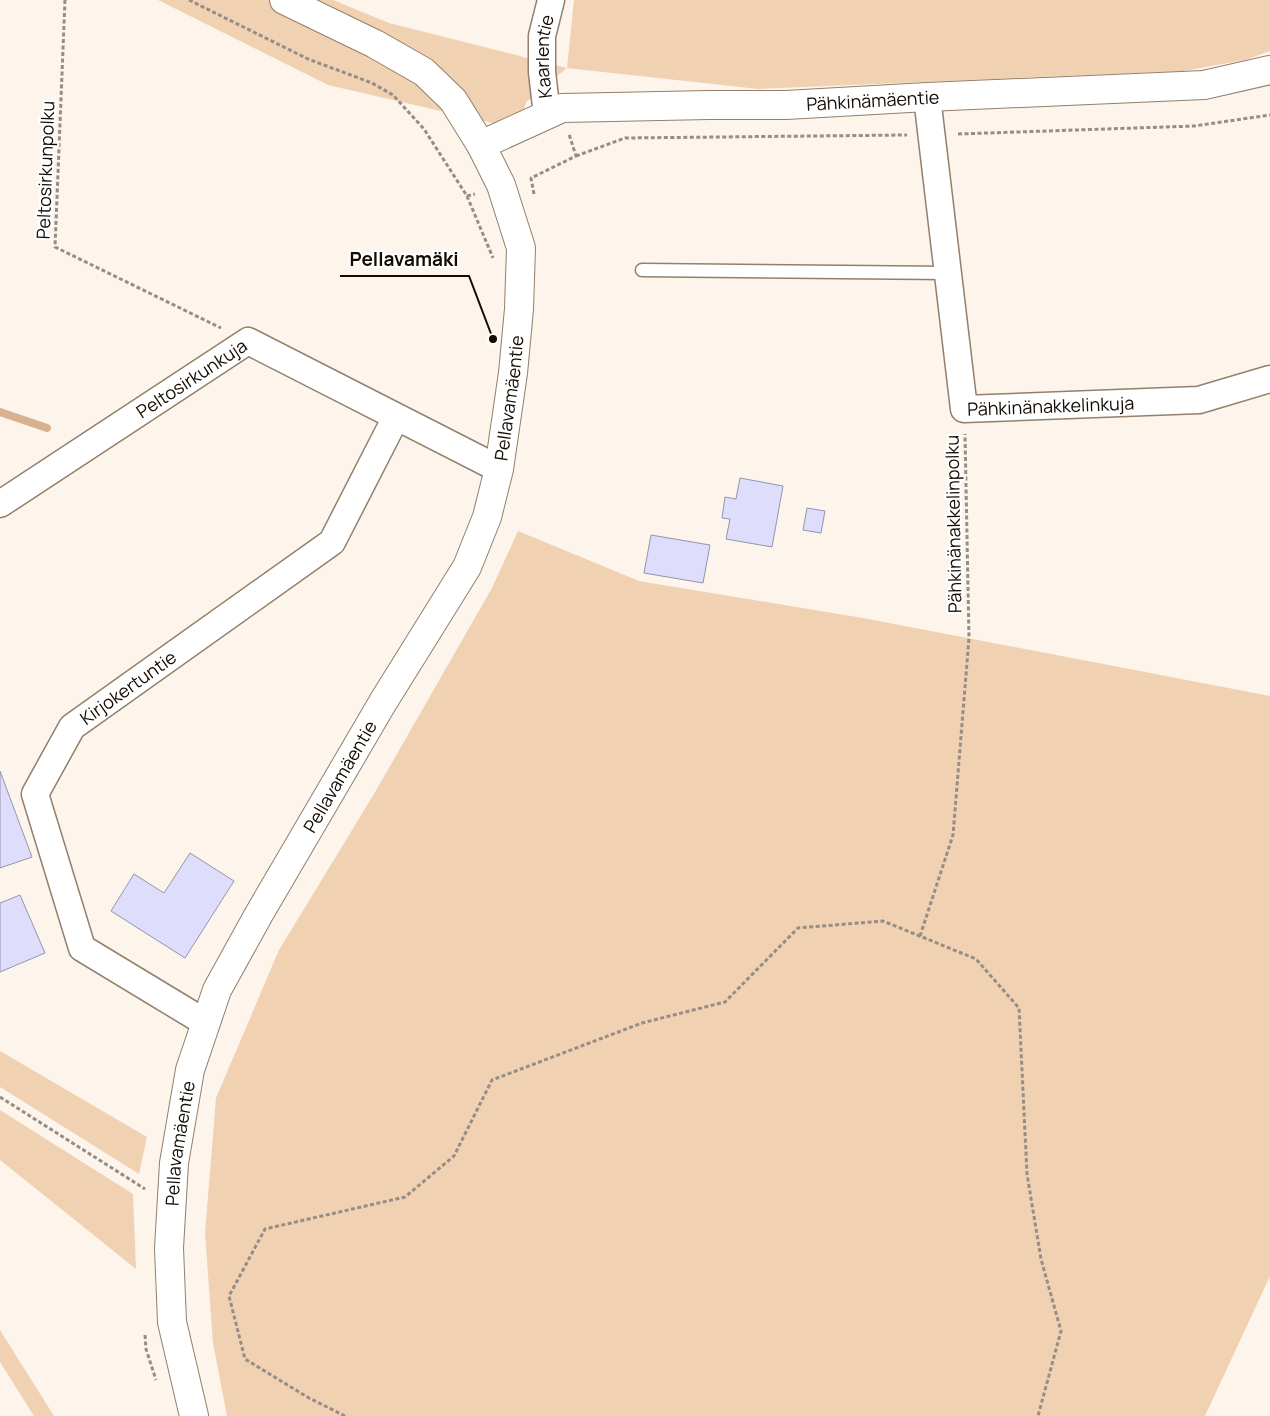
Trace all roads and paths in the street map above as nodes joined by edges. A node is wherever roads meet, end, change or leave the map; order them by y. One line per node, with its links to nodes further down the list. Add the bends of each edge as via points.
1 (65, 0): 15 (path, Peltosirkunpolku, via 55,246)
2 (189, 0): 11 (path, via 308,59 372,83 393,95 424,129)
3 (284, 0): 8 (street, Pellavamäentie, via 376,44 424,72 454,100)
4 (551, 0): 7 (street, Kaarlentie, via 542,36)
5 (1270, 70): 6 (street, Pähkinämäentie, via 1204,85)
6 (927, 97): 7 (street, Pähkinämäentie, via 786,105 562,108); 14 (street, Pähkinänakkelinkuja)
7 (547, 115): 8 (street, Pähkinämäentie)
8 (480, 145): 10 (street, Pellavamäentie)
9 (531, 178): 10 (path)
10 (501, 185): 11 (path); 19 (street, Pellavamäentie, via 520,248 513,373)
11 (467, 196): 12 (path)
12 (496, 266)
13 (642, 270): 14 (lane)
14 (948, 273): 17 (street, Pähkinänakkelinkuja)
15 (248, 341): 18 (street, Peltosirkunkuja); 20 (street, Peltosirkunkuja)
16 (1270, 379): 17 (street, Pähkinänakkelinkuja, via 1199,400)
17 (964, 409): 21 (path, Pähkinänakkelinpolku, via 969,638 953,835)
18 (396, 417): 19 (street, Peltosirkunkuja); 22 (street, Kirjokertuntie, via 332,542 72,727 35,794 82,948)
19 (499, 468): 22 (street, Pellavamäentie, via 487,517 467,567 383,702 259,914 217,990)
20 (0, 504)
21 (920, 936): 26 (path, via 883,921 798,928 725,1002 642,1023 492,1080 454,1156 405,1197 265,1229 230,1296 245,1360); 27 (path, via 976,959 1019,1008 1027,1174 1041,1259 1061,1331)
22 (206, 1023): 24 (street, Pellavamäentie, via 190,1070 174,1163)
23 (0, 1097): 24 (path)
24 (171, 1205): 25 (street, Pellavamäentie, via 172,1322)
25 (194, 1416)
26 (345, 1416)
27 (1038, 1416)

